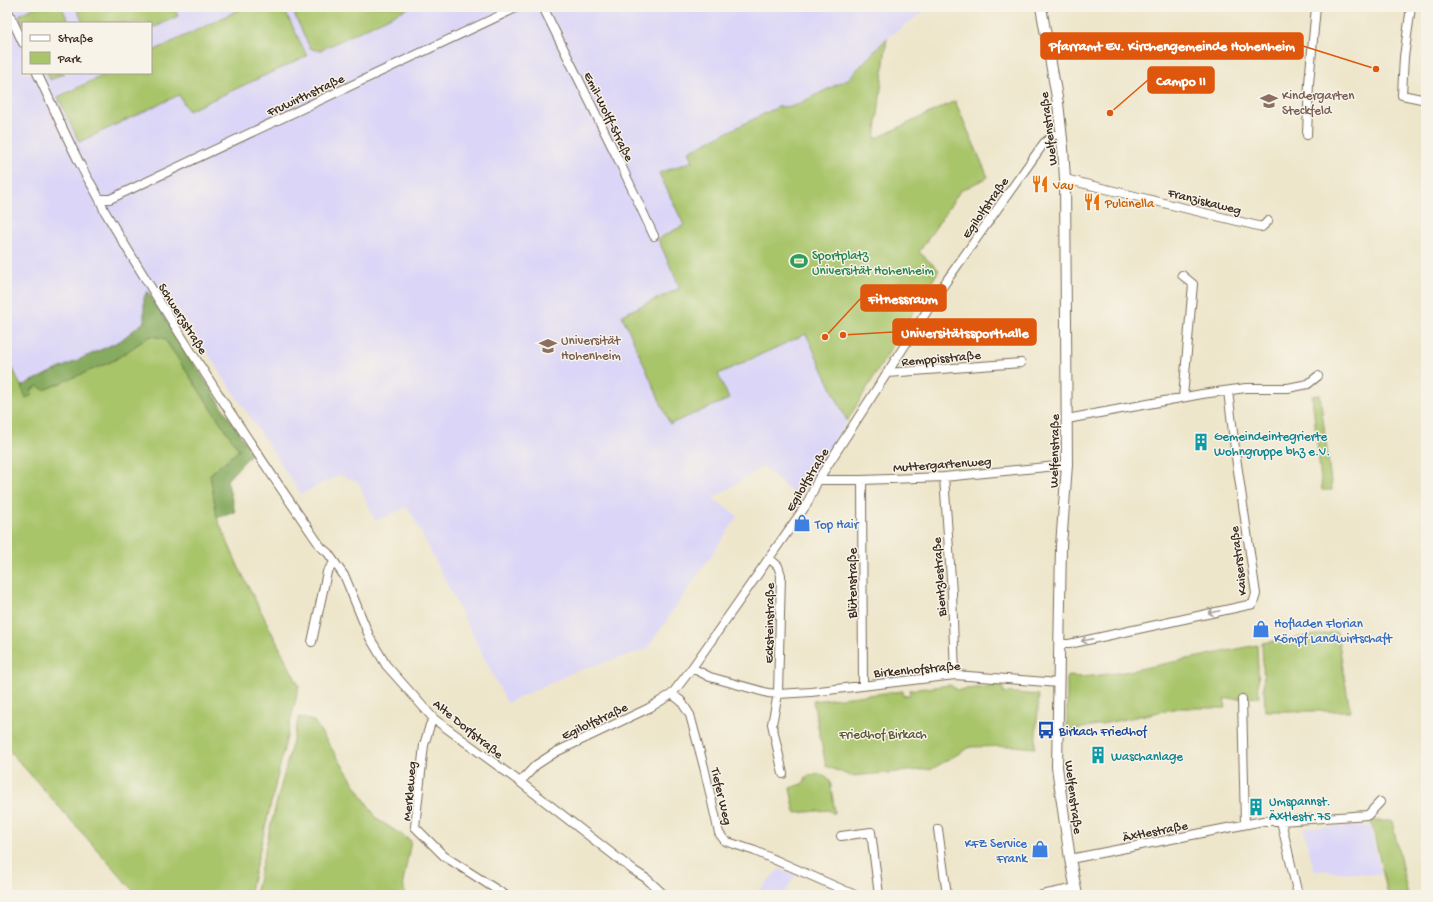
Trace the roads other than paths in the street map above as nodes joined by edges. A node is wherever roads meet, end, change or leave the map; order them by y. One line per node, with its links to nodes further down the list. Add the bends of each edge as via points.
1 (518, 7): 13 (street, Fruwirthstraße, via 110,199)
2 (543, 7): 15 (street, Emil-Wolff-Straße)
3 (1041, 7): 10 (street, Welfenstraße)
4 (1316, 7): 11 (street, via 1309,76)
5 (1411, 7): 9 (street, via 1402,95)
6 (7, 9): 7 (street)
7 (22, 41)
8 (37, 74): 13 (street, Schwerzstraße, via 81,167)
9 (1426, 100)
10 (1062, 134): 12 (street, Welfenstraße); 18 (street, Egilolfstraße, via 1054,135 1044,142 947,280)
11 (1307, 135)
12 (1065, 179): 14 (street, Franziskaweg, via 1262,226); 22 (street, Welfenstraße)
13 (101, 199): 28 (street, Schwerzstraße, via 104,210 140,271 204,373 292,505)
14 (1268, 221)
15 (654, 236)
16 (1182, 275): 21 (street, via 1193,284)
17 (1021, 363): 18 (street, Remppisstraße)
18 (887, 374): 25 (street, Egilolfstraße)
19 (1318, 376): 20 (street, via 1308,384 1288,388 1246,388)
20 (1228, 391): 21 (street); 30 (street, Kaiserstraße, one-way to 30, via 1256,594 1253,604 1069,644)
21 (1183, 397): 22 (street)
22 (1067, 419): 23 (street, Welfenstraße)
23 (1067, 465): 24 (street, Muttergartenweg); 30 (street, Welfenstraße, via 1061,546)
24 (944, 477): 26 (street, Muttergartenweg); 32 (street, Bientzlestraße)
25 (818, 480): 26 (street, Muttergartenweg); 27 (street, Egilolfstraße, via 807,504)
26 (862, 480): 34 (street, Blütenstraße)
27 (769, 558): 31 (street, Egilolfstraße); 36 (street, Ecksteinstraße, via 778,566 781,575)
28 (334, 562): 29 (street, via 327,572); 38 (street, Alte Dorfstraße, via 345,577 370,638 386,664)
29 (312, 642)
30 (1059, 644): 33 (street, Welfenstraße)
31 (692, 668): 35 (street, Egilolfstraße); 36 (street, Birkenhofstraße, via 710,677)
32 (955, 675): 33 (street, Birkenhofstraße); 34 (street, Birkenhofstraße)
33 (1059, 683): 46 (street, Welfenstraße, via 1056,767)
34 (864, 686): 36 (street, Birkenhofstraße)
35 (672, 694): 40 (street, Egilolfstraße, via 649,708 556,752 536,765); 50 (street, Tiefer Weg, via 681,701 690,715 719,833 725,841 755,851)
36 (778, 694): 39 (street, via 772,724)
37 (1242, 699): 43 (street)
38 (434, 719): 40 (street, Alte Dorfstraße); 48 (street, Merkleweg, via 424,745 415,827 444,856)
39 (783, 774)
40 (520, 782): 49 (street, Alte Dorfstraße, via 647,879)
41 (1380, 802): 42 (street, Äxtlestraße, via 1368,816)
42 (1281, 821): 43 (street, Äxtlestraße); 54 (street)
43 (1245, 824): 46 (street, Äxtlestraße)
44 (938, 829): 52 (street)
45 (841, 836): 51 (street, via 871,832)
46 (1070, 859): 47 (street, Welfenstraße)
47 (1077, 892): 53 (street)
48 (505, 895)
49 (664, 895)
50 (855, 895)
51 (879, 895)
52 (947, 895)
53 (1042, 895)
54 (1298, 895)

